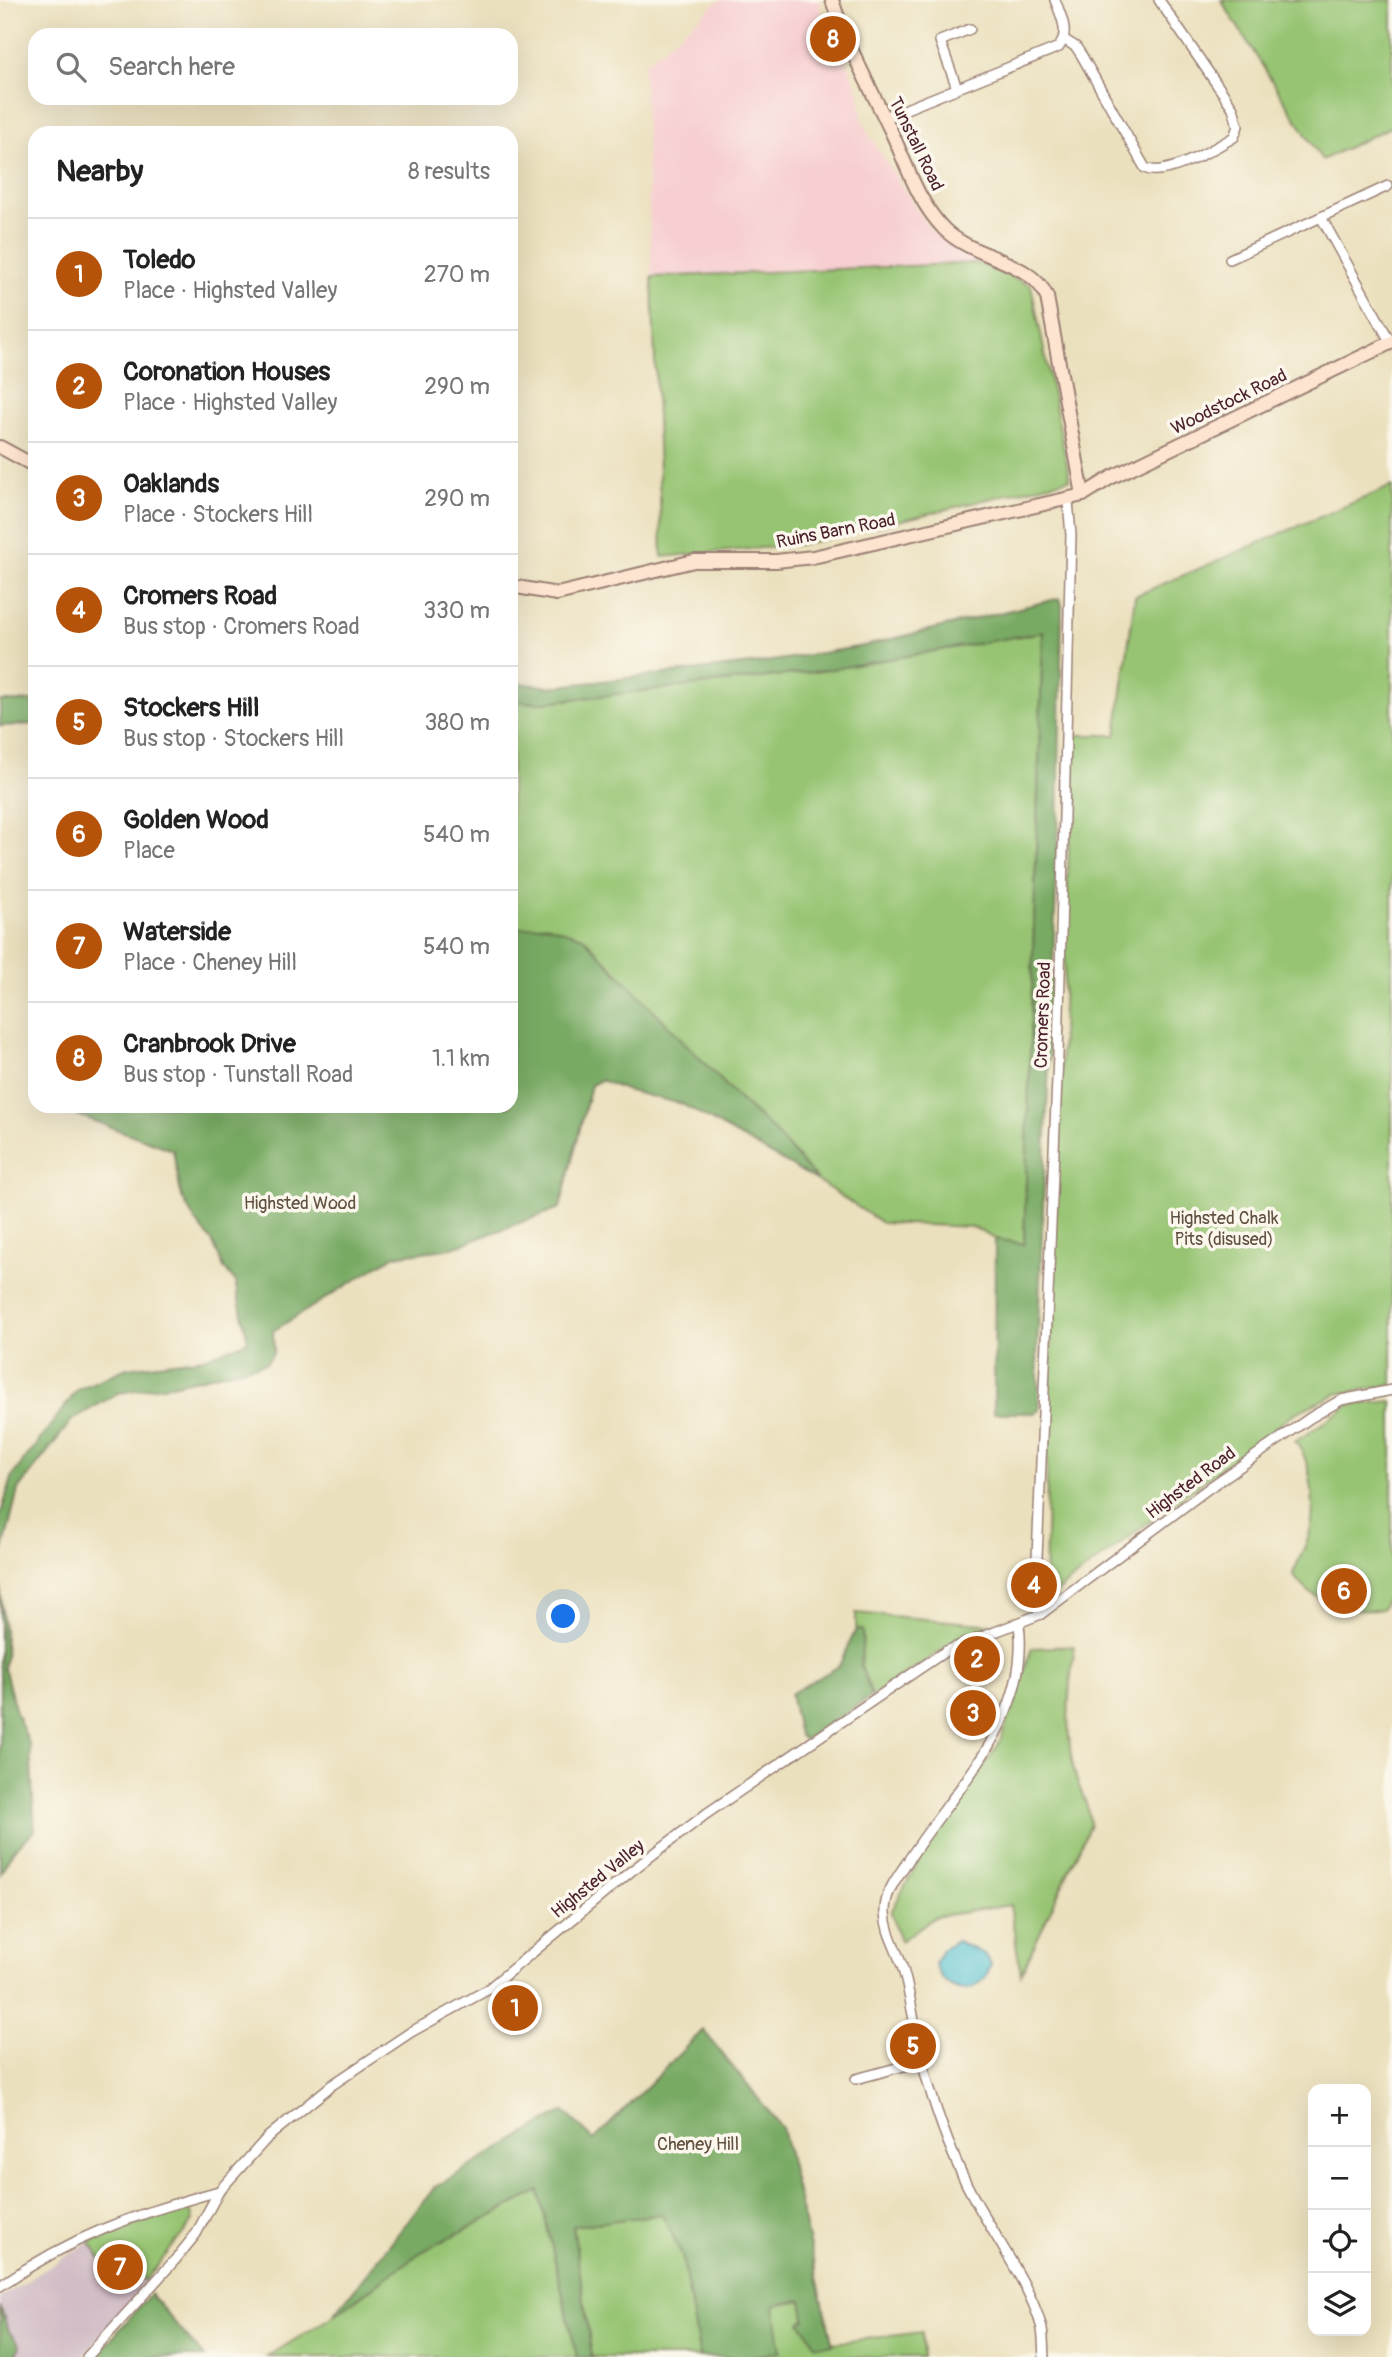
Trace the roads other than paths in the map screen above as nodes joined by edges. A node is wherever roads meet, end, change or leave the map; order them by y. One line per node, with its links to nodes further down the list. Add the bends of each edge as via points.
1 (832, 0): 7 (street, Tunstall Road, via 853,58)
2 (1055, 0): 5 (street)
3 (1159, 0): 5 (street, via 1233,107 1238,126 1234,137 1170,169 1152,172 1144,168 1082,55)
4 (970, 29): 6 (street, via 940,41)
5 (1065, 40): 6 (street, via 1053,52)
6 (957, 88): 7 (street)
7 (884, 118): 14 (street, Tunstall Road, via 922,201 945,230 978,253 1031,273 1042,284)
8 (1388, 186): 9 (street)
9 (1321, 217): 10 (street); 11 (street)
10 (1230, 259)
11 (1391, 342): 14 (street, Woodstock Road)
12 (0, 447): 13 (street)
13 (28, 462)
14 (1083, 495): 15 (street, Ruins Barn Road)
15 (1068, 501): 16 (street, Ruins Barn Road, via 813,557 694,561 557,594); 18 (street, Cromers Road, via 1071,535 1058,1055 1037,1558)
16 (518, 587)
17 (1392, 1390): 18 (street, Highsted Road, via 1341,1400 1310,1418)
18 (1041, 1614): 19 (street, Highsted Road)
19 (1019, 1624): 20 (street, via 1020,1668 996,1738 975,1772 927,1830 888,1895 885,1912 904,1970); 22 (street, Highsted Valley, via 946,1651 706,1814 487,1990 411,2032 332,2085 268,2137)
20 (922, 2061): 21 (street); 25 (street, via 954,2157 1038,2317)
21 (856, 2079)
22 (219, 2191): 23 (street, via 97,2230 47,2254); 24 (street, via 196,2234)
23 (0, 2286)
24 (87, 2357)
25 (1044, 2357)

